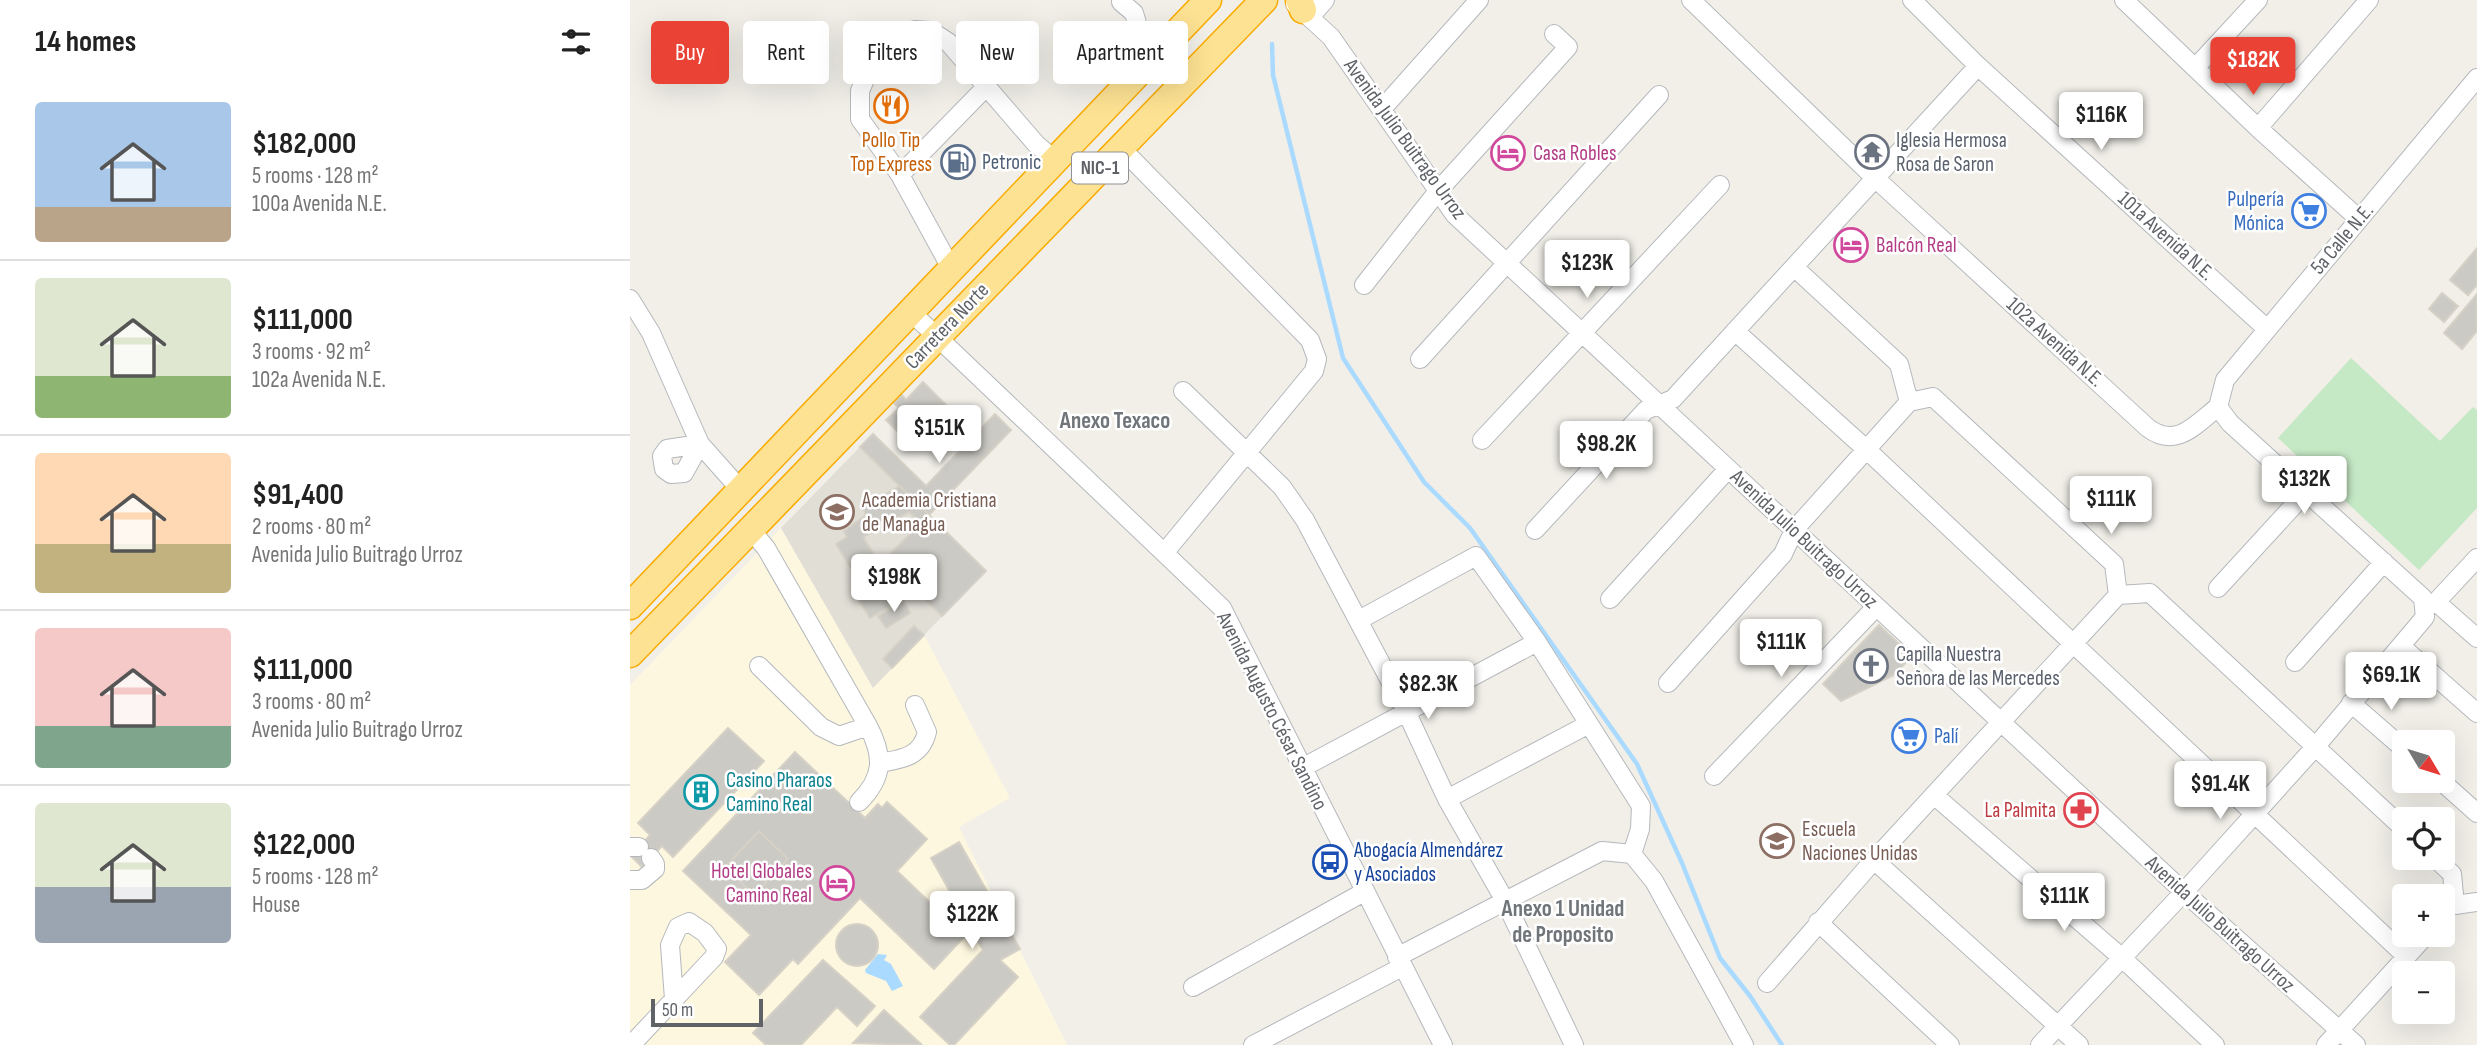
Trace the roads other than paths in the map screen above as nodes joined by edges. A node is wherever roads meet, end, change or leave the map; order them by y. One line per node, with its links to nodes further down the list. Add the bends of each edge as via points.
1 (1208, 0): 12 (highway, Carretera Norte / NIC-1)
2 (1264, 0): 22 (highway, Carretera Norte / NIC-1)
3 (1479, 0): 20 (street)
4 (1691, 0): 25 (street, 102a Avenida N.E.)
5 (1912, 0): 14 (street, 101a Avenida N.E.)
6 (2124, 0): 15 (street)
7 (2258, 0): 15 (street)
8 (2369, 0): 21 (street)
9 (1122, 1): 11 (street)
10 (1306, 5): 20 (street, Avenida Julio Buitrago Urroz)
11 (1136, 21)
12 (1188, 22)
13 (1553, 34): 27 (street, via 1568,47)
14 (1978, 66): 25 (street); 35 (street, 101a Avenida N.E.)
15 (2196, 67): 21 (street)
16 (2477, 78): 28 (street, 5a Calle N.E.)
17 (1130, 84): 23 (highway, Carretera Norte / NIC-1)
18 (987, 86): 23 (street); 24 (street); 24 (street, via 948,42 931,31 915,30 866,77 860,92 860,119)
19 (1659, 95): 29 (street)
20 (1382, 109): 27 (street, Avenida Julio Buitrago Urroz)
21 (2258, 128): 28 (street)
22 (1120, 147): 38 (highway, Carretera Norte / NIC-1); 46 (street, via 1310,340 1318,359 1314,371)
23 (1056, 162): 31 (highway, Carretera Norte / NIC-1)
24 (900, 175): 31 (street)
25 (1875, 178): 30 (street); 43 (street, 102a Avenida N.E., via 2159,436 2185,434)
26 (1720, 185): 37 (street)
27 (1438, 191): 29 (street, Avenida Julio Buitrago Urroz, via 1455,215); 32 (street)
28 (2359, 219): 35 (street, 5a Calle N.E.)
29 (1507, 263): 37 (street, Avenida Julio Buitrago Urroz); 39 (street)
30 (1794, 267): 36 (street); 41 (street, via 1899,364)
31 (952, 270): 34 (highway, Carretera Norte / NIC-1)
32 (1364, 285)
33 (630, 299): 48 (street, via 651,333 699,444)
34 (911, 312): 38 (street, Avenida Augusto César Sandino); 48 (highway, Carretera Norte / NIC-1)
35 (2267, 329): 43 (street, 5a Calle N.E., via 2225,380)
36 (1735, 331): 42 (street, via 1673,399); 45 (street)
37 (1583, 333): 42 (street, Avenida Julio Buitrago Urroz); 44 (street)
38 (937, 337): 50 (highway, Carretera Norte / NIC-1); 53 (street, Avenida Augusto César Sandino)
39 (1420, 359)
40 (1183, 391): 46 (street)
41 (1909, 402): 45 (street); 58 (street, via 1933,397 2084,536 2113,564)
42 (1661, 405): 47 (street, Avenida Julio Buitrago Urroz); 51 (street, via 1646,410)
43 (2218, 407): 49 (street)
44 (1482, 440)
45 (1867, 450): 52 (street); 66 (street)
46 (1248, 453): 53 (street); 63 (street, via 1282,487 1305,520)
47 (1728, 469): 52 (street, Avenida Julio Buitrago Urroz); 59 (street)
48 (740, 489): 56 (highway, Carretera Norte / NIC-1)
49 (2306, 492): 55 (street); 57 (street)
50 (750, 529): 56 (highway, via 730,516); 68 (highway, Carretera Norte / NIC-1); 78 (street, via 766,548)
51 (1535, 530)
52 (1794, 530): 62 (street, Avenida Julio Buitrago Urroz); 71 (street, via 1783,554)
53 (1166, 552): 82 (street, Avenida Augusto César Sandino, via 1222,608)
54 (2477, 558): 60 (street)
55 (2384, 562): 60 (street); 69 (street)
56 (654, 580): 61 (highway, Carretera Norte / NIC-1)
57 (2218, 588)
58 (2118, 595): 66 (street); 80 (street, via 2150,593)
59 (1610, 599)
60 (2431, 604): 64 (street); 67 (street)
61 (630, 606)
62 (1876, 607): 76 (street, Avenida Julio Buitrago Urroz); 83 (street)
63 (1359, 620): 65 (street, via 1476,556); 74 (street)
64 (2477, 638)
65 (1537, 642): 74 (street); 77 (street)
66 (2072, 644): 76 (street); 88 (street)
67 (2402, 647): 72 (street); 75 (street)
68 (630, 653)
69 (2295, 662)
70 (759, 666): 78 (street, via 821,727 839,736)
71 (1668, 682)
72 (2351, 702): 79 (street); 80 (street)
73 (915, 705): 81 (street, via 927,732 922,747 911,756)
74 (1406, 711): 82 (street); 86 (street)
75 (2477, 713)
76 (2002, 722): 85 (street); 96 (street, Avenida Julio Buitrago Urroz)
77 (1589, 724): 86 (street); 92 (street, via 1643,814)
78 (868, 726): 81 (street, via 879,745)
79 (2392, 738)
80 (2316, 746): 88 (street); 90 (street)
81 (880, 763): 87 (street, via 874,782)
82 (1302, 768): 95 (street, Avenida Augusto César Sandino)
83 (1714, 776)
84 (2455, 793): 89 (street)
85 (1935, 796): 93 (street); 102 (street)
86 (1447, 799): 97 (street)
87 (859, 802)
88 (2253, 813): 96 (street); 103 (street)
89 (2477, 813)
90 (2392, 818)
91 (640, 851): 94 (street, via 655,864 642,880)
92 (1632, 854): 97 (street, via 1602,851); 114 (street, via 1654,881)
93 (1874, 860): 100 (street); 108 (street)
94 (630, 880)
95 (1364, 892): 104 (street, Avenida Augusto César Sandino); 106 (street)
96 (2184, 892): 102 (street); 109 (street, Avenida Julio Buitrago Urroz)
97 (1504, 899): 104 (street); 113 (street)
98 (2477, 902): 99 (street)
99 (2455, 909)
100 (1818, 922): 105 (street); 115 (street)
101 (2416, 947): 103 (street)
102 (2121, 957): 108 (street); 118 (street)
103 (2407, 957): 109 (street)
104 (1400, 962): 111 (street); 112 (street, Avenida Augusto César Sandino)
105 (1767, 983)
106 (1193, 986)
107 (674, 999): 110 (street)
108 (2059, 1026): 116 (street); 117 (street)
109 (2340, 1030): 119 (street); 120 (street, Avenida Julio Buitrago Urroz)
110 (634, 1036)
111 (1253, 1045)
112 (1443, 1045)
113 (1574, 1045)
114 (1744, 1045)
115 (1950, 1045)
116 (2040, 1045)
117 (2079, 1045)
118 (2215, 1045)
119 (2326, 1045)
120 (2356, 1045)

